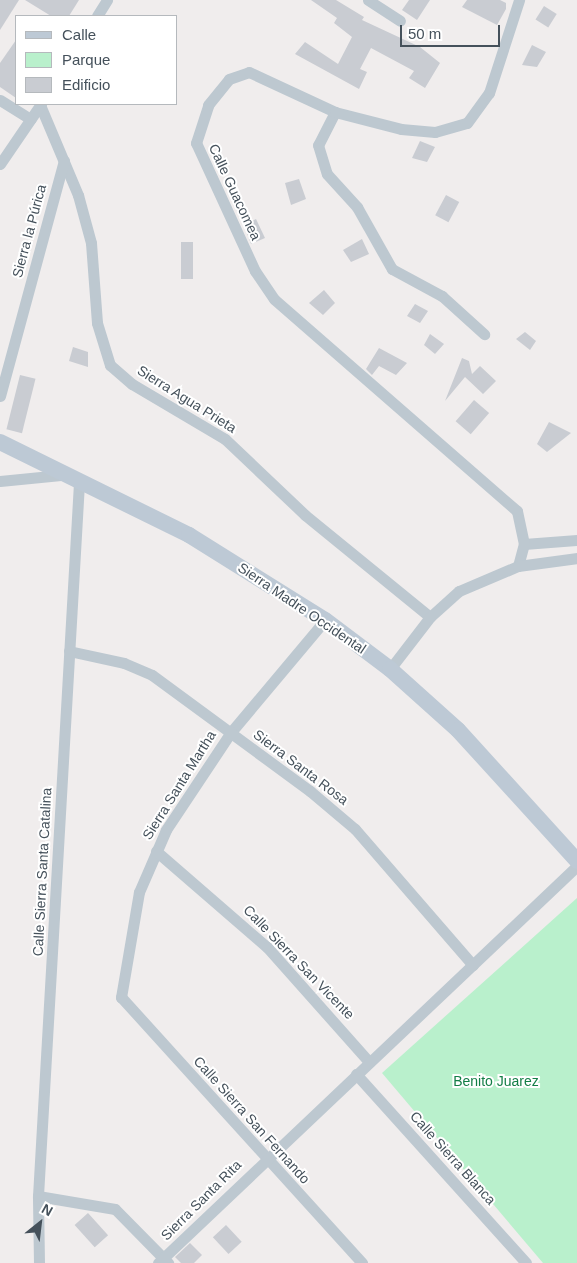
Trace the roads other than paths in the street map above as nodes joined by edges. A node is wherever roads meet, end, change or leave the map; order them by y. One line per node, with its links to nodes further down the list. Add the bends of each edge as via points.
1 (106, 0): 4 (street)
2 (368, 0): 5 (street)
3 (519, 0): 8 (street, Calle Guacomea, via 489,93 467,123 435,132 401,129)
4 (98, 15)
5 (400, 20)
6 (0, 100): 9 (street)
7 (41, 105): 9 (street); 10 (street, Sierra Agua Prieta)
8 (335, 112): 12 (street, via 318,146 327,174 357,207 392,270 442,296); 19 (street, Calle Guacomea, via 249,72 229,79 208,105 196,143 255,271 274,299 505,498 523,523)
9 (30, 119): 11 (street)
10 (64, 161): 13 (street, Sierra la Púrica); 22 (street, Sierra Agua Prieta, via 91,242 96,323 110,365 132,384 225,439 305,516)
11 (0, 164)
12 (484, 334)
13 (0, 396)
14 (0, 442): 15 (street, Sierra Madre Occidental)
15 (61, 475): 16 (street); 17 (street, Sierra Madre Occidental)
16 (0, 481)
17 (79, 483): 23 (street, Sierra Madre Occidental, via 190,535); 24 (street, Calle Sierra Santa Catalina)
18 (577, 540): 19 (street)
19 (524, 544): 21 (street, Calle Guacomea)
20 (577, 558): 21 (street)
21 (518, 566): 22 (street, via 459,590)
22 (430, 617): 25 (street)
23 (325, 620): 25 (street, Sierra Madre Occidental); 26 (street, Sierra Santa Martha)
24 (69, 651): 26 (street, Sierra Santa Rosa, via 139,668); 35 (street, Calle Sierra Santa Catalina)
25 (390, 669): 28 (street, Sierra Madre Occidental, via 458,730)
26 (231, 732): 27 (street, Sierra Santa Martha); 30 (street, Sierra Santa Rosa, via 355,829)
27 (156, 850): 31 (street, Sierra Santa Martha, via 132,920); 32 (street, Calle Sierra San Vicente, via 267,947)
28 (577, 861)
29 (577, 866): 30 (street, Sierra Santa Rita)
30 (472, 966): 32 (street, Sierra Santa Rita)
31 (121, 997): 34 (street, Calle Sierra San Fernando)
32 (369, 1062): 33 (street, Sierra Santa Rita)
33 (356, 1074): 34 (street, Sierra Santa Rita); 39 (street, Calle Sierra Blanca)
34 (264, 1158): 36 (street, Sierra Santa Rita); 38 (street, Calle Sierra San Fernando)
35 (38, 1196): 36 (street, via 115,1209); 37 (street, Calle Sierra Santa Catalina)
36 (163, 1261)
37 (39, 1263)
38 (362, 1263)
39 (526, 1263)

